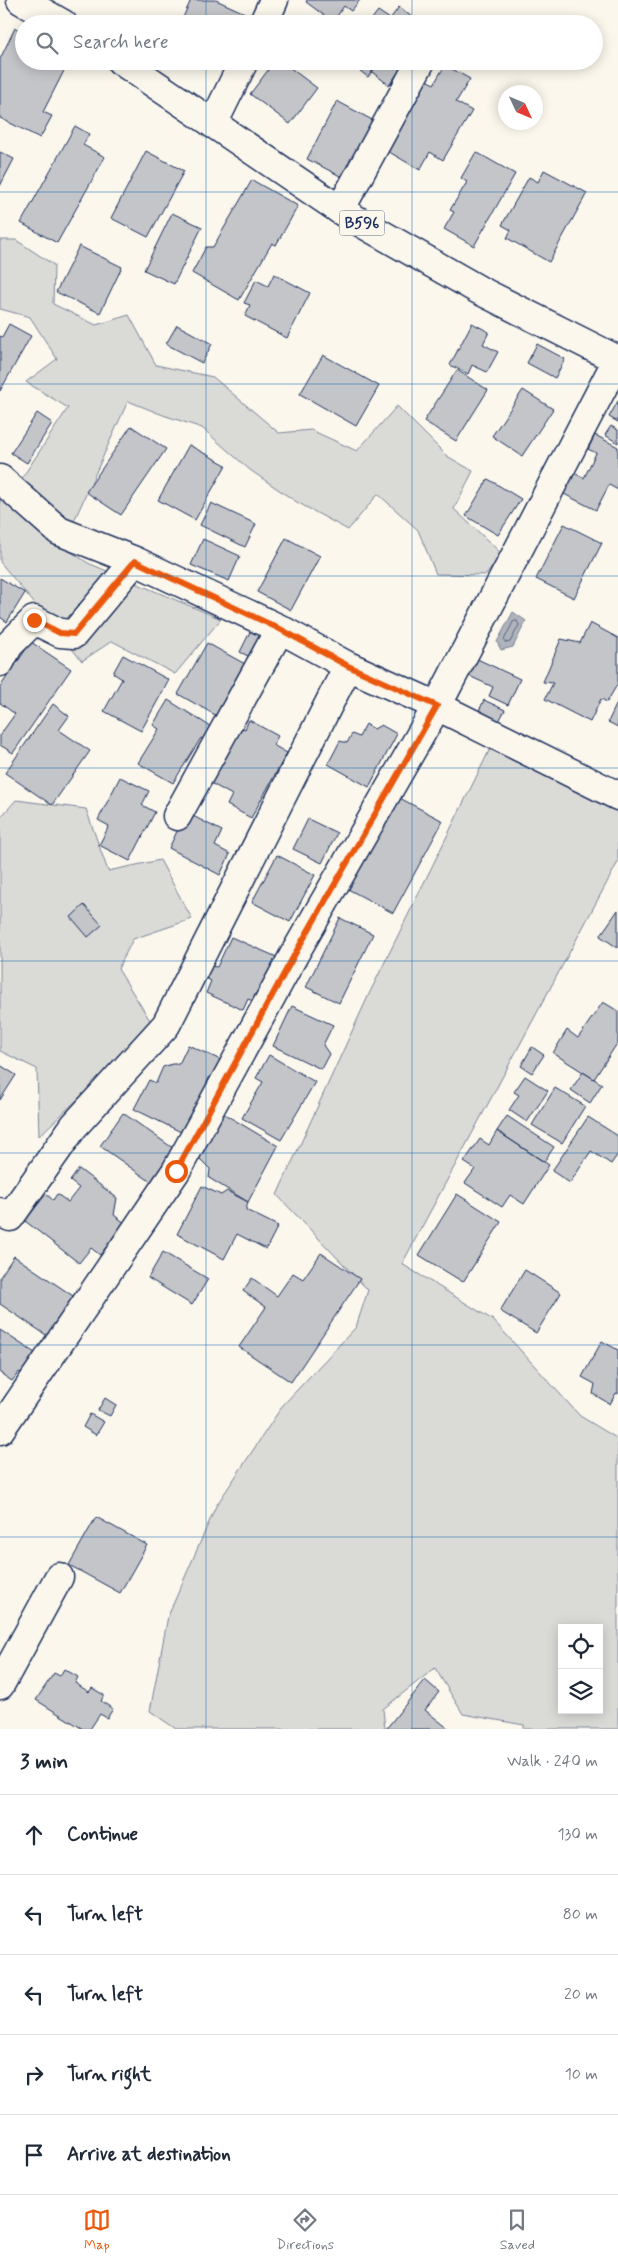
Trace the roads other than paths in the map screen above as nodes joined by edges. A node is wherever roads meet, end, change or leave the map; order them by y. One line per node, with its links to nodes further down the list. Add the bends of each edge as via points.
1 (21, 0): 3 (street)
2 (274, 0): 4 (street)
3 (47, 15)
4 (266, 15)
5 (134, 70): 8 (street, B596)
6 (240, 70): 8 (street)
7 (416, 70): 9 (street)
8 (213, 124): 9 (street, B596)
9 (340, 210): 10 (street, B596, via 479,290)
10 (618, 360): 16 (street)
11 (0, 479): 12 (street, via 59,531)
12 (135, 561): 13 (street); 14 (street, via 74,634 60,633 34,620 9,645)
13 (280, 629): 15 (street); 18 (street)
14 (0, 662)
15 (348, 666): 16 (street); 19 (street, via 166,1025 74,1126 10,1217)
16 (437, 706): 17 (street); 20 (street, via 296,952 176,1171)
17 (618, 796)
18 (177, 816)
19 (0, 1212)
20 (0, 1430)
21 (59, 1577): 22 (street)
22 (0, 1686)

